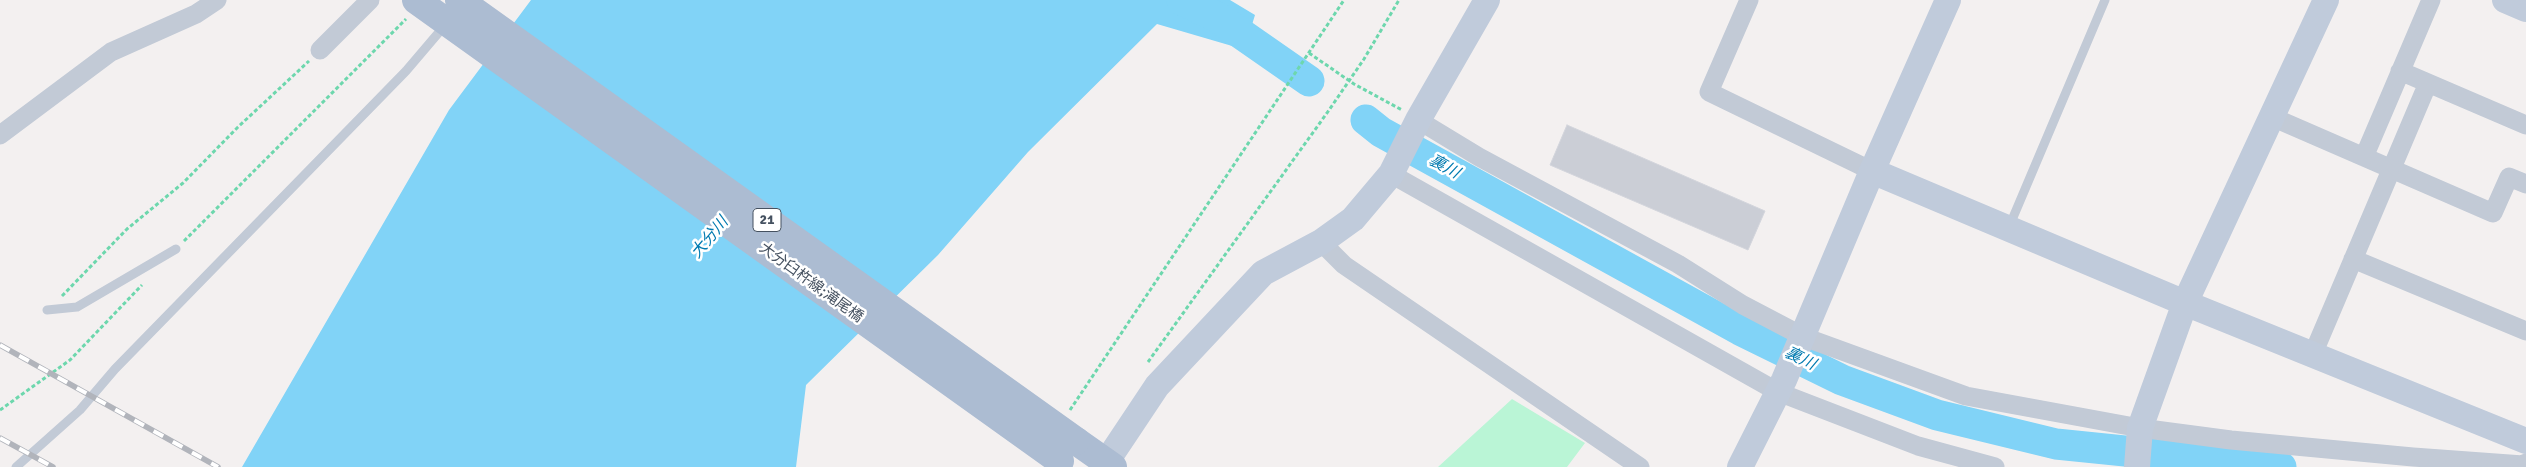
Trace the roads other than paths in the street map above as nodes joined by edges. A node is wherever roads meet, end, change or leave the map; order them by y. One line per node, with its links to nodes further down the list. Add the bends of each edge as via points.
1 (217, 0): 20 (street, via 196,14 111,52)
2 (370, 0): 14 (street)
3 (458, 0): 38 (main road, 大分臼杵線;滝尾橋 / 21, bridge)
4 (467, 0): 43 (lane, via 406,70 115,369 80,410)
5 (1487, 0): 18 (street)
6 (1749, 0): 24 (street, via 1710,92)
7 (1948, 0): 24 (street)
8 (2105, 0): 26 (lane)
9 (2326, 0): 17 (street)
10 (2431, 0): 15 (street)
11 (2504, 0): 13 (street)
12 (414, 7): 38 (main road, 大分臼杵線;滝尾橋 / 21, bridge)
13 (2526, 9)
14 (320, 50)
15 (2400, 71): 16 (street); 21 (street)
16 (2428, 84): 19 (street); 23 (street)
17 (2272, 117): 21 (street); 30 (street)
18 (1416, 123): 22 (street); 33 (street, via 1678,264)
19 (2526, 125)
20 (0, 136)
21 (2364, 157): 23 (street)
22 (1396, 163): 27 (street, via 1354,219); 35 (street)
23 (2391, 169): 25 (street, via 2493,213 2509,177); 29 (street)
24 (1872, 171): 26 (street); 33 (street)
25 (2526, 184)
26 (2009, 227): 30 (street)
27 (1321, 242): 42 (street, via 1263,272 1157,386); 44 (street, via 1344,265)
28 (176, 249): 31 (lane, via 77,307)
29 (2353, 259): 32 (street); 34 (street)
30 (2185, 303): 34 (street); 36 (street)
31 (47, 310)
32 (2526, 331)
33 (1801, 341): 35 (street); 36 (street, via 1966,396)
34 (2313, 354): 37 (street)
35 (1781, 386): 39 (street); 41 (street)
36 (2139, 431): 40 (street, via 2282,446); 46 (street)
37 (2526, 441)
38 (1068, 456): 42 (main road, 21)
39 (1930, 458): 45 (street)
40 (2526, 463)
41 (1746, 465)
42 (1108, 466)
43 (16, 467)
44 (1640, 467)
45 (1995, 467)
46 (2137, 467)

